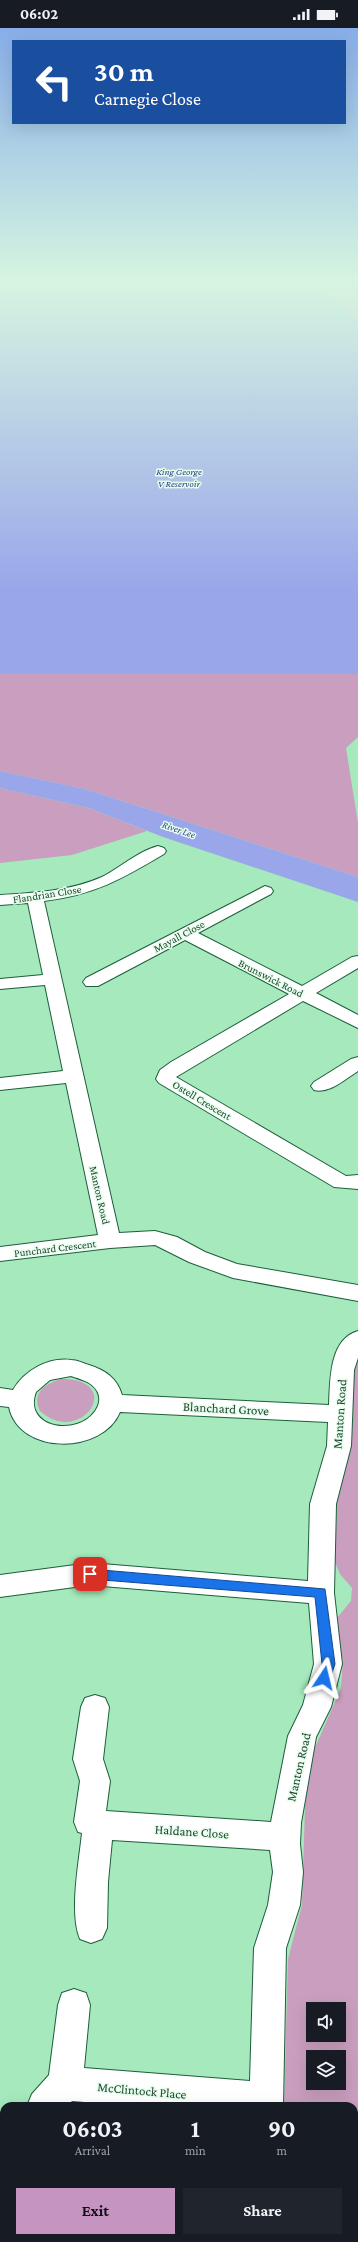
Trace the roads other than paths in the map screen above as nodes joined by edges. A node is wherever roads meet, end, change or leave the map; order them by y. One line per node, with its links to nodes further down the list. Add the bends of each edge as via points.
1 (158, 851): 3 (street, Flandrian Close, via 101,883)
2 (265, 891): 5 (street, Mayall Close)
3 (35, 898): 4 (street, Flandrian Close); 7 (street, Manton Road)
4 (0, 900)
5 (185, 933): 8 (street, Mayall Close); 10 (street, Brunswick Road)
6 (358, 961): 10 (street)
7 (53, 980): 9 (street); 13 (street, Manton Road)
8 (92, 982)
9 (0, 984)
10 (302, 994): 11 (street, Brunswick Road); 16 (street, Ostell Crescent, via 178,1066 167,1074 166,1079 341,1182)
11 (358, 1022)
12 (358, 1063): 15 (street)
13 (74, 1076): 14 (street); 17 (street, Manton Road)
14 (0, 1084)
15 (321, 1086)
16 (358, 1182)
17 (110, 1241): 18 (street, Punchard Crescent); 19 (street, via 155,1238 233,1271)
18 (0, 1254)
19 (358, 1293)
20 (358, 1339): 23 (street, Manton Road, via 348,1353 342,1370)
21 (10, 1398): 22 (street, via 43,1373 71,1368 96,1375 105,1383); 22 (street, via 34,1428 61,1436 89,1430 104,1418)
22 (112, 1403): 23 (street, Blanchard Grove)
23 (339, 1414): 25 (street, Manton Road, via 339,1446 323,1504)
24 (0, 1586): 25 (street, via 90,1574)
25 (321, 1593): 28 (street, Manton Road, via 328,1664 316,1707 302,1736 293,1778)
26 (95, 1707): 27 (street, via 88,1759 95,1781 89,1822)
27 (98, 1825): 28 (street, Haldane Close); 29 (street, via 92,1882)
28 (286, 1837): 33 (street, Manton Road, via 288,1872 284,1905 270,1948)
29 (91, 1928)
30 (74, 2004): 31 (street, McClintock Place)
31 (54, 2095): 32 (street, McClintock Place)
32 (240, 2102)
33 (266, 2102)

